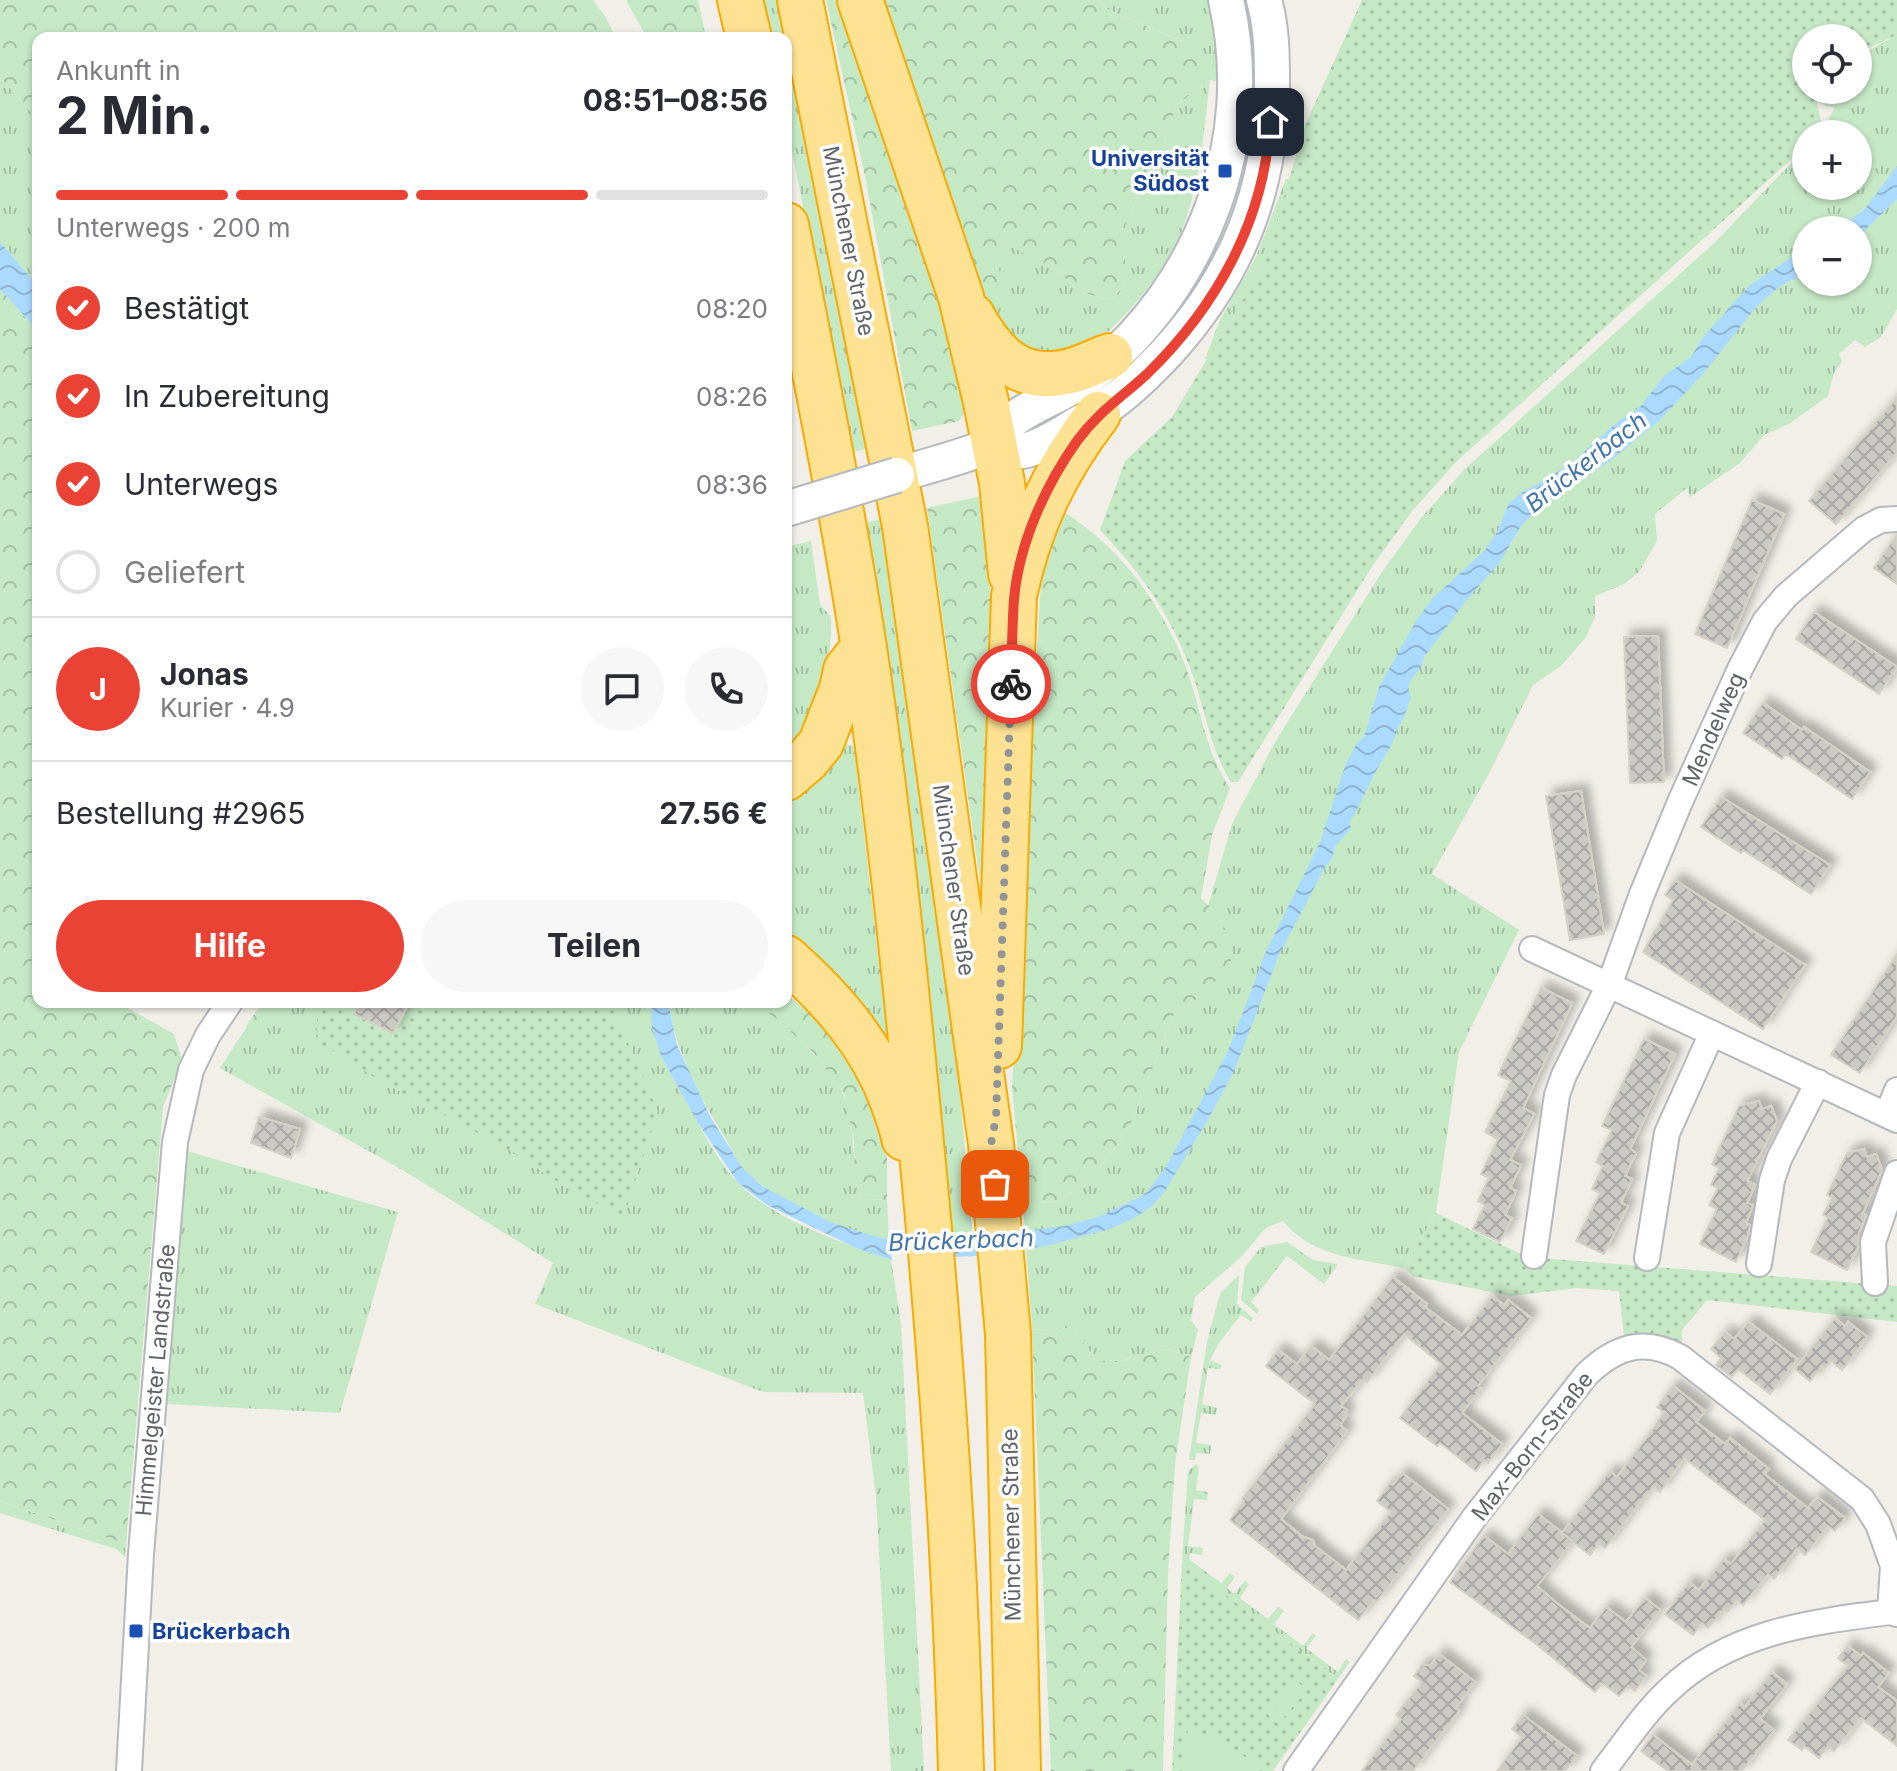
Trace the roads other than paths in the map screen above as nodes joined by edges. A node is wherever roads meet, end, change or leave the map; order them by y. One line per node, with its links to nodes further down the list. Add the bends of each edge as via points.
1 (740, 0): 6 (highway)
2 (800, 0): 25 (highway, Münchener Straße, via 905,526)
3 (860, 0): 8 (highway)
4 (1226, 0): 9 (street, via 1236,95 1225,171 1188,262 1158,307)
5 (1264, 0): 10 (street, via 1272,47 1269,149 1236,255 1190,326 1146,375)
6 (748, 32)
7 (792, 255): 15 (highway)
8 (961, 297): 9 (highway, via 994,352 1018,368 1057,373); 11 (highway)
9 (1110, 356): 11 (street, via 1094,373)
10 (1098, 414): 11 (street, via 1030,448); 14 (highway, via 1063,463 1040,508)
11 (975, 450): 12 (street, bridge); 14 (highway, via 1002,483)
12 (792, 507)
13 (1889, 519): 19 (street, Mendelweg, via 1864,529 1765,621 1722,707)
14 (1014, 596): 25 (highway)
15 (864, 647): 16 (highway, via 846,670 821,743); 27 (highway, via 897,902)
16 (792, 773)
17 (1532, 949): 19 (street)
18 (792, 964): 27 (highway, via 866,1046 903,1132)
19 (1610, 983): 21 (street); 28 (street, Mendelweg, via 1557,1095)
20 (226, 1008): 33 (street, Himmelgeister Landstraße, via 191,1070 175,1142 144,1509)
21 (1712, 1033): 22 (street); 29 (street, via 1667,1133)
22 (1818, 1082): 24 (street); 30 (street, via 1772,1180)
23 (1897, 1090): 24 (street)
24 (1892, 1117)
25 (993, 1164): 35 (highway, Münchener Straße, via 1008,1334)
26 (1897, 1173): 31 (street, via 1873,1242)
27 (917, 1190): 34 (highway, via 935,1290)
28 (1534, 1256)
29 (1647, 1258)
30 (1759, 1264)
31 (1875, 1283)
32 (1894, 1613): 36 (street, Max-Born-Straße, via 1893,1566 1878,1524 1862,1499 1680,1357 1666,1349 1632,1347 1602,1359 1586,1375 1474,1518); 37 (street, via 1813,1622 1718,1654 1668,1690)
33 (129, 1771)
34 (961, 1771)
35 (1018, 1771)
36 (1296, 1771)
37 (1603, 1771)

